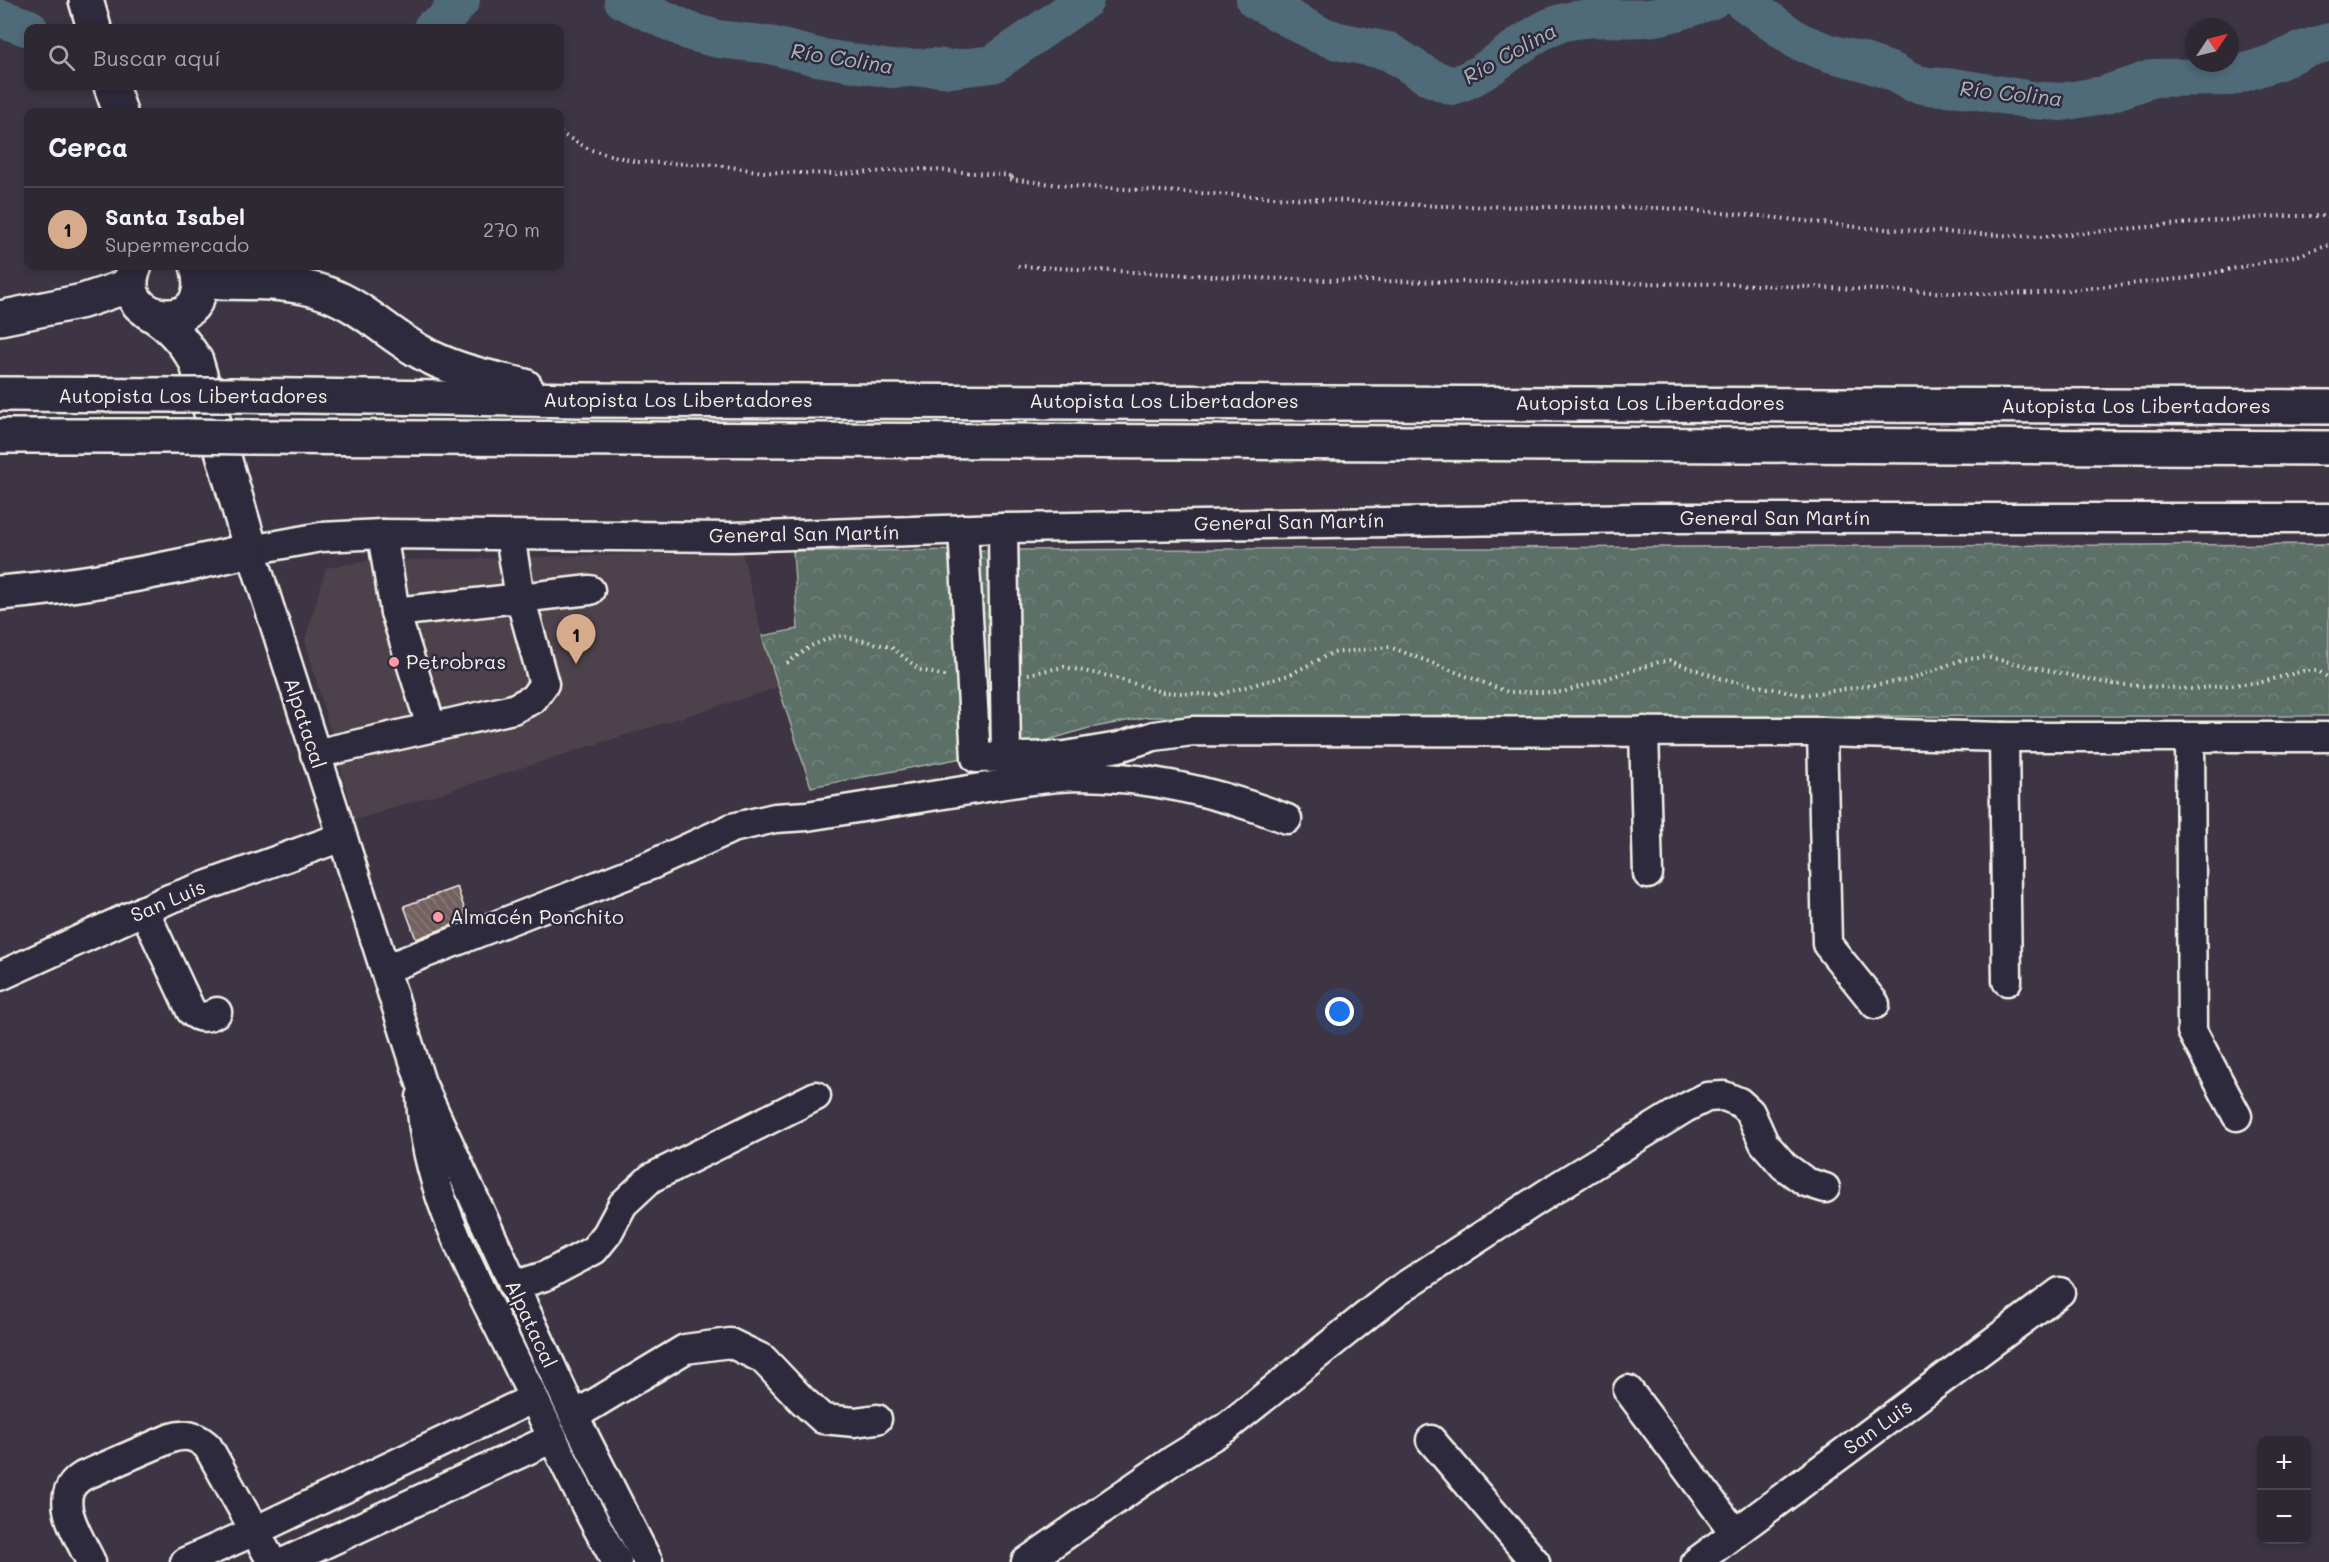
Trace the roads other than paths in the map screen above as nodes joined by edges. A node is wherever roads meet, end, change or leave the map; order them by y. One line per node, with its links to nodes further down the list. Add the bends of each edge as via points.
1 (86, 0): 2 (main road)
2 (93, 24)
3 (133, 275): 5 (main road, Alpatacal, via 136,301); 6 (main road, via 83,301)
4 (199, 279): 5 (main road, via 192,305 185,311 167,317); 7 (main road, Alpatacal); 9 (main road, via 289,284 327,294 359,309 404,343 443,363)
5 (148, 312): 7 (main road, Alpatacal, via 178,335)
6 (0, 318)
7 (196, 361): 18 (main road, Alpatacal)
8 (0, 394): 9 (main road, Autopista Los Libertadores, bridge)
9 (582, 400): 10 (main road, Autopista Los Libertadores)
10 (2329, 407)
11 (0, 436): 12 (main road, Autopista Los Libertadores, bridge)
12 (2329, 448)
13 (2329, 518): 14 (street, General San Martín, via 1632,518)
14 (1003, 528): 15 (street, General San Martín); 30 (street)
15 (963, 530): 17 (street, General San Martín, via 733,537); 30 (street, via 976,758)
16 (382, 534): 17 (street, General San Martín); 18 (street, General San Martín, via 321,537); 22 (street)
17 (510, 536): 21 (street)
18 (251, 550): 20 (main road, via 132,576); 29 (street, Alpatacal)
19 (590, 590): 21 (street)
20 (0, 593)
21 (520, 597): 22 (street); 23 (street, via 544,684 533,699 513,709)
22 (395, 612): 23 (street)
23 (431, 726): 29 (street)
24 (1644, 731): 25 (street); 30 (street, via 1192,731 1065,756); 33 (street)
25 (1822, 732): 26 (street); 38 (street, via 1827,944)
26 (2004, 737): 28 (street); 37 (street)
27 (2329, 737): 28 (street)
28 (2190, 738): 42 (street, via 2192,1031)
29 (315, 754): 32 (street, Alpatacal)
30 (1006, 758)
31 (1287, 819): 35 (street, via 1206,792 1079,776 775,818 732,828 651,865)
32 (342, 837): 34 (street, San Luis); 35 (street, Alpatacal)
33 (1648, 874)
34 (144, 910): 36 (street, San Luis); 39 (street, via 191,1011 206,1017)
35 (385, 969): 40 (street, Alpatacal)
36 (0, 976)
37 (2007, 981)
38 (1875, 1004)
39 (217, 1011)
40 (421, 1083): 44 (street, Alpatacal); 45 (street, Alpatacal, via 426,1145)
41 (816, 1096): 46 (street, via 651,1178 623,1204 594,1250 545,1276)
42 (2237, 1116)
43 (1825, 1188): 62 (street, via 1806,1182 1779,1161 1764,1143 1750,1112 1739,1102 1724,1096 1707,1097 1557,1187 1397,1291 1227,1426)
44 (475, 1203): 45 (street, via 461,1204); 46 (street, Alpatacal)
45 (447, 1217): 49 (street, Alpatacal)
46 (513, 1286): 50 (street, Alpatacal)
47 (2060, 1292): 55 (street, San Luis)
48 (1628, 1390): 55 (street)
49 (534, 1398): 52 (street, Alpatacal); 54 (street)
50 (574, 1416): 51 (street, via 685,1349 730,1343 763,1359 823,1419); 56 (street, Alpatacal)
51 (877, 1419)
52 (553, 1438): 57 (street, Alpatacal); 61 (street)
53 (1431, 1440): 63 (street)
54 (255, 1531): 58 (street, via 208,1447 193,1437 178,1436 84,1476 72,1485 66,1507); 59 (street); 60 (street)
55 (1735, 1533): 64 (street, San Luis)
56 (643, 1551): 57 (street, via 628,1550)
57 (614, 1557)
58 (91, 1562)
59 (185, 1562)
60 (272, 1562)
61 (285, 1562)
62 (1026, 1562)
63 (1534, 1562)
64 (1696, 1562)

